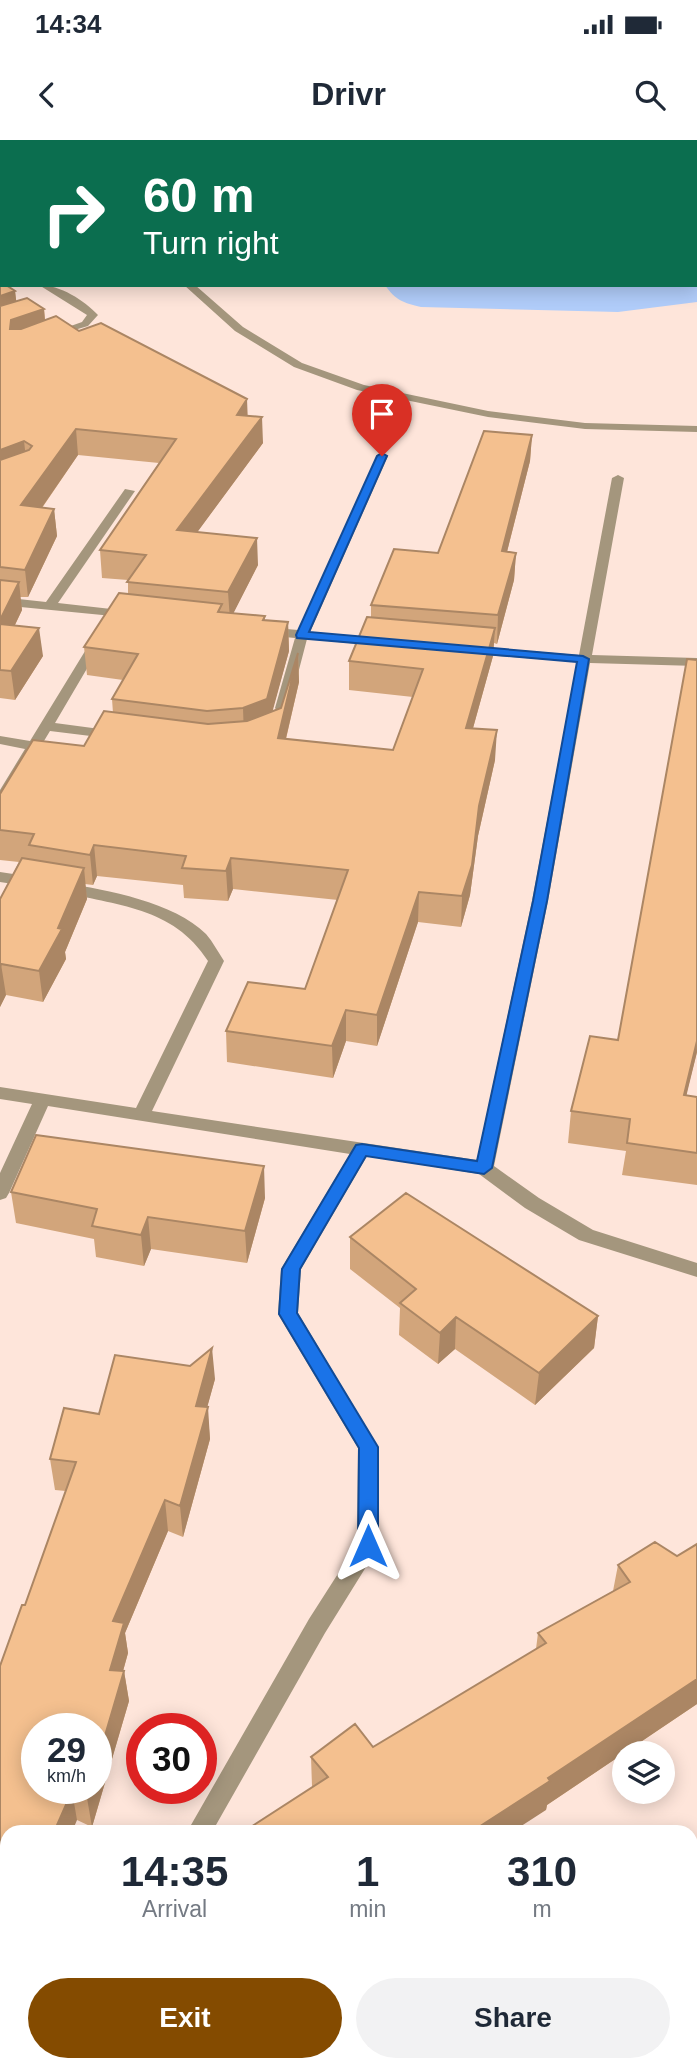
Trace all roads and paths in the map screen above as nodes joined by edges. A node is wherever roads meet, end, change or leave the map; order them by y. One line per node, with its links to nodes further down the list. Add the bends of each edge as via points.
1 (48, 287): 3 (street, via 93,315 85,324)
2 (191, 287): 4 (street, via 239,329 298,365 360,388 488,414 585,426)
3 (41, 341)
4 (697, 429)
5 (382, 456): 13 (street)
6 (618, 478): 16 (street)
7 (129, 491): 9 (street)
8 (0, 601): 9 (street)
9 (49, 607): 10 (street)
10 (114, 614): 11 (street); 19 (street)
11 (141, 617)
12 (248, 629): 13 (street)
13 (302, 635): 14 (street); 18 (street)
14 (396, 643)
15 (449, 648): 16 (street)
16 (583, 659): 17 (street); 29 (street, via 540,901)
17 (697, 662)
18 (279, 720)
19 (46, 726): 20 (street); 22 (street)
20 (127, 737)
21 (0, 740): 22 (street)
22 (34, 746): 23 (street)
23 (0, 802)
24 (0, 877): 27 (street, via 95,893 162,914 200,937 216,961)
25 (0, 1093): 26 (street)
26 (44, 1099): 27 (street); 30 (street)
27 (141, 1115): 28 (street)
28 (362, 1149): 29 (street); 32 (street, via 291,1269 288,1314 368,1447 368,1546)
29 (484, 1168): 31 (street, via 586,1235)
30 (0, 1193)
31 (697, 1270)
32 (202, 1825)

